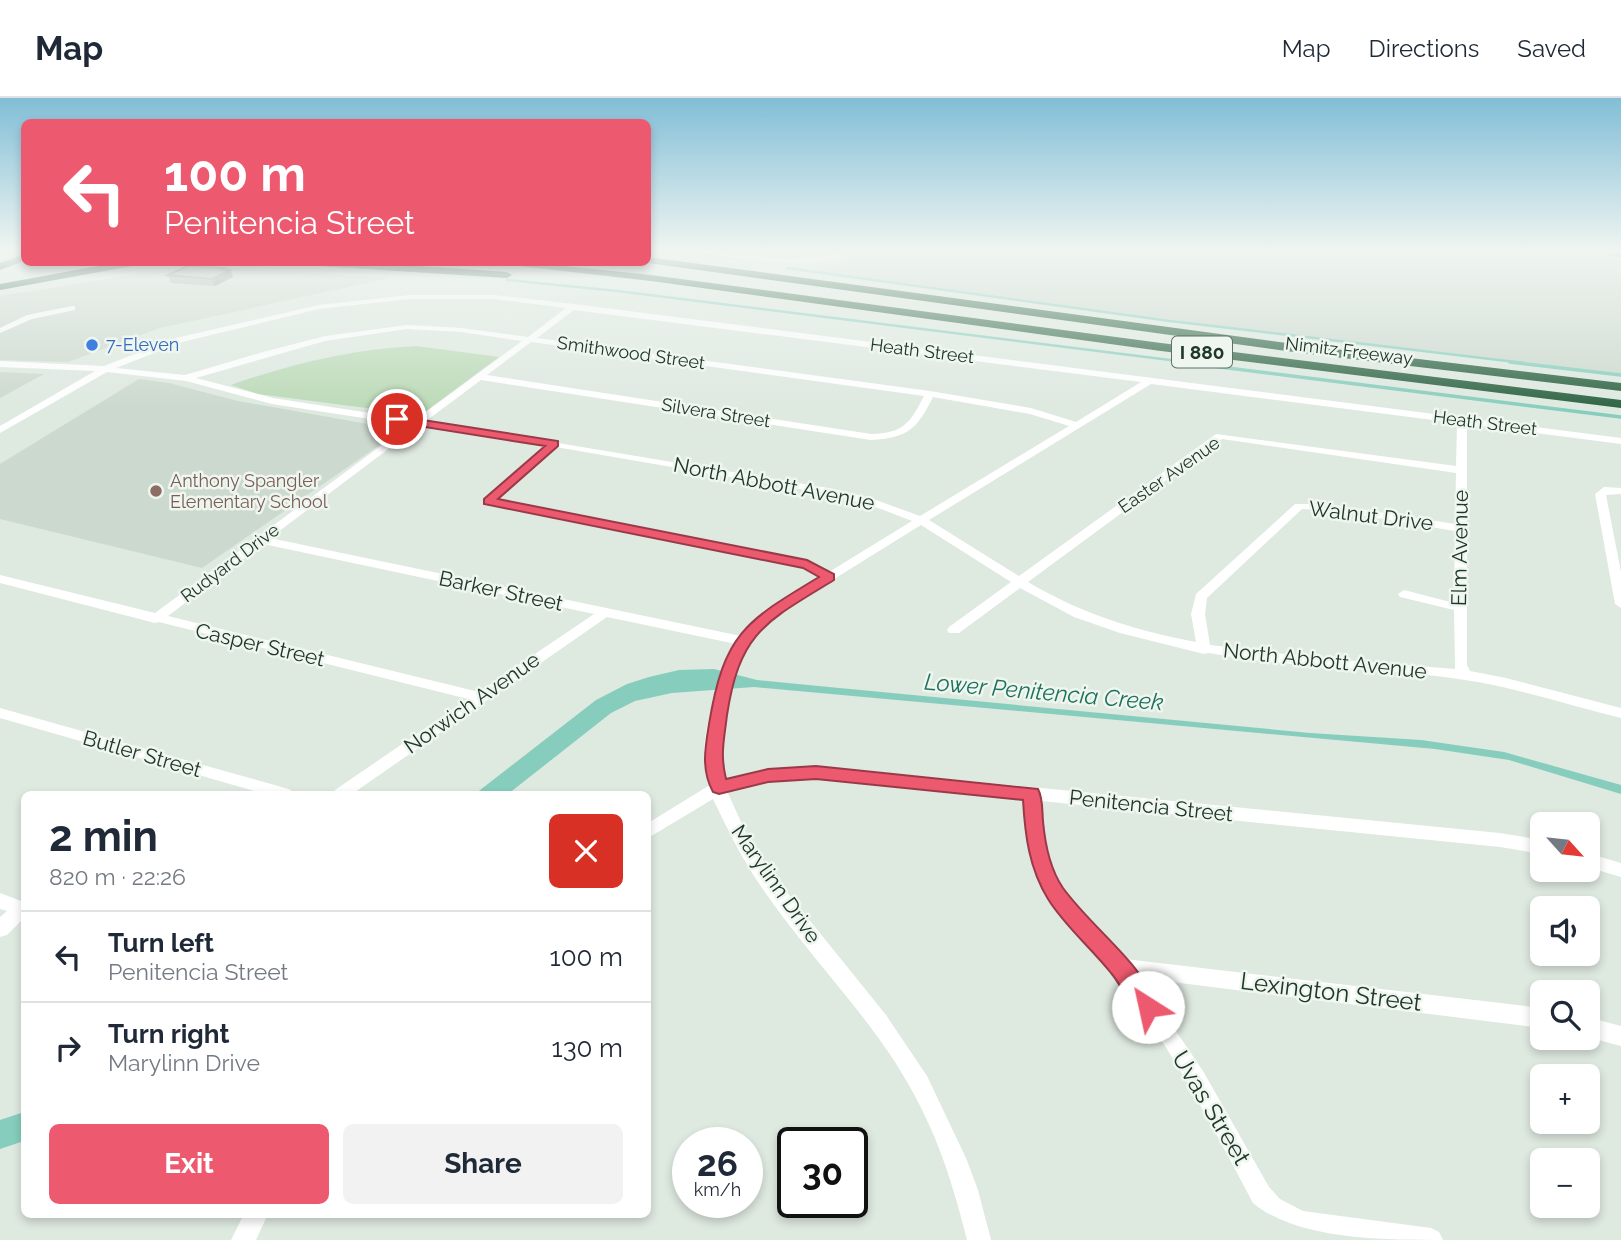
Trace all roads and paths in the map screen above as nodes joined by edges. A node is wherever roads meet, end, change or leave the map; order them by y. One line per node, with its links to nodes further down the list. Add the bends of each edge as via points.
1 (341, 303): 15 (street, Heath Street, via 297,308 179,340)
2 (553, 303): 8 (street, Heath Street)
3 (787, 303): 10 (highway)
4 (832, 303): 10 (highway, Nimitz Freeway / I 880)
5 (889, 303): 19 (highway)
6 (935, 303): 13 (highway)
7 (962, 303): 13 (highway, Nimitz Freeway / I 880)
8 (575, 306): 12 (street, Rudyard Drive); 18 (street, Heath Street)
9 (72, 308): 11 (street, via 30,317)
10 (960, 321): 19 (highway, Nimitz Freeway / I 880)
11 (0, 331)
12 (531, 339): 16 (street, Rudyard Drive); 17 (street, Smithwood Street, via 407,327 354,334); 21 (street, Smithwood Street)
13 (1308, 350): 20 (highway, Nimitz Freeway / I 880)
14 (0, 364): 15 (street, North Abbott Avenue)
15 (105, 369): 17 (street, North Abbott Avenue); 26 (street, Heath Street)
16 (480, 377): 21 (street, Silvera Street, via 871,437 903,434 913,426); 24 (street, Rudyard Drive)
17 (186, 378): 24 (street, North Abbott Avenue, via 272,401)
18 (1151, 380): 23 (street, Heath Street); 25 (street, Marylinn Drive)
19 (1445, 383): 22 (highway, Nimitz Freeway / I 880)
20 (1621, 387)
21 (930, 394): 25 (street, Smithwood Street, via 1031,411)
22 (1621, 404)
23 (1462, 421): 27 (street, Heath Street); 29 (street, Elm Avenue)
24 (419, 422): 28 (street, North Abbott Avenue); 33 (street, Rudyard Drive)
25 (1077, 425): 31 (street, Marylinn Drive)
26 (0, 430)
27 (1621, 441)
28 (554, 444): 31 (street, North Abbott Avenue, via 834,492); 34 (street, via 488,501 807,564)
29 (1461, 470): 32 (street, Elm Avenue); 36 (street, Easter Avenue, via 1220,436)
30 (1621, 491): 38 (street, via 1604,490 1600,495)
31 (922, 522): 34 (street, Marylinn Drive); 36 (street, North Abbott Avenue)
32 (1461, 528): 39 (street, Elm Avenue); 44 (street, Walnut Drive, via 1299,506 1201,597 1198,614)
33 (261, 540): 40 (street, Barker Street); 41 (street, Rudyard Drive)
34 (829, 577): 43 (street, Marylinn Drive, via 771,612)
35 (0, 579): 41 (street, Casper Street)
36 (1020, 583): 42 (street, Easter Avenue); 44 (street, North Abbott Avenue, via 1114,627)
37 (1404, 594): 39 (street)
38 (1621, 604)
39 (1460, 608): 45 (street, Elm Avenue)
40 (604, 613): 43 (street, Barker Street); 46 (street, Norwich Avenue)
41 (155, 620): 46 (street, Casper Street)
42 (954, 630)
43 (742, 641): 49 (street, Marylinn Drive, via 723,692 712,758)
44 (1204, 650): 45 (street, North Abbott Avenue)
45 (1464, 675): 48 (street, North Abbott Avenue)
46 (480, 697): 51 (street, Norwich Avenue)
47 (0, 713): 50 (street, Butler Street)
48 (1621, 713)
49 (719, 788): 52 (street, Penitencia Street, via 768,775 816,772); 53 (street, Penitencia Street); 67 (street, Marylinn Drive, via 734,828 770,883 893,1042 932,1105 962,1174)
50 (274, 791)
51 (345, 791)
52 (1032, 794): 54 (street, Penitencia Street); 61 (street, Uvas Street, via 1035,839 1043,869 1056,894)
53 (651, 829)
54 (1530, 846)
55 (1600, 864): 56 (street)
56 (1621, 870)
57 (0, 901): 58 (street)
58 (21, 908)
59 (21, 911): 60 (street)
60 (0, 929)
61 (1121, 967): 62 (street, Lexington Street); 68 (street, Uvas Street, via 1203,1086 1261,1195 1272,1207 1301,1222)
62 (1530, 1017)
63 (1600, 1030): 64 (street)
64 (1621, 1036)
65 (255, 1218): 66 (street)
66 (243, 1240)
67 (979, 1240)
68 (1431, 1240)

